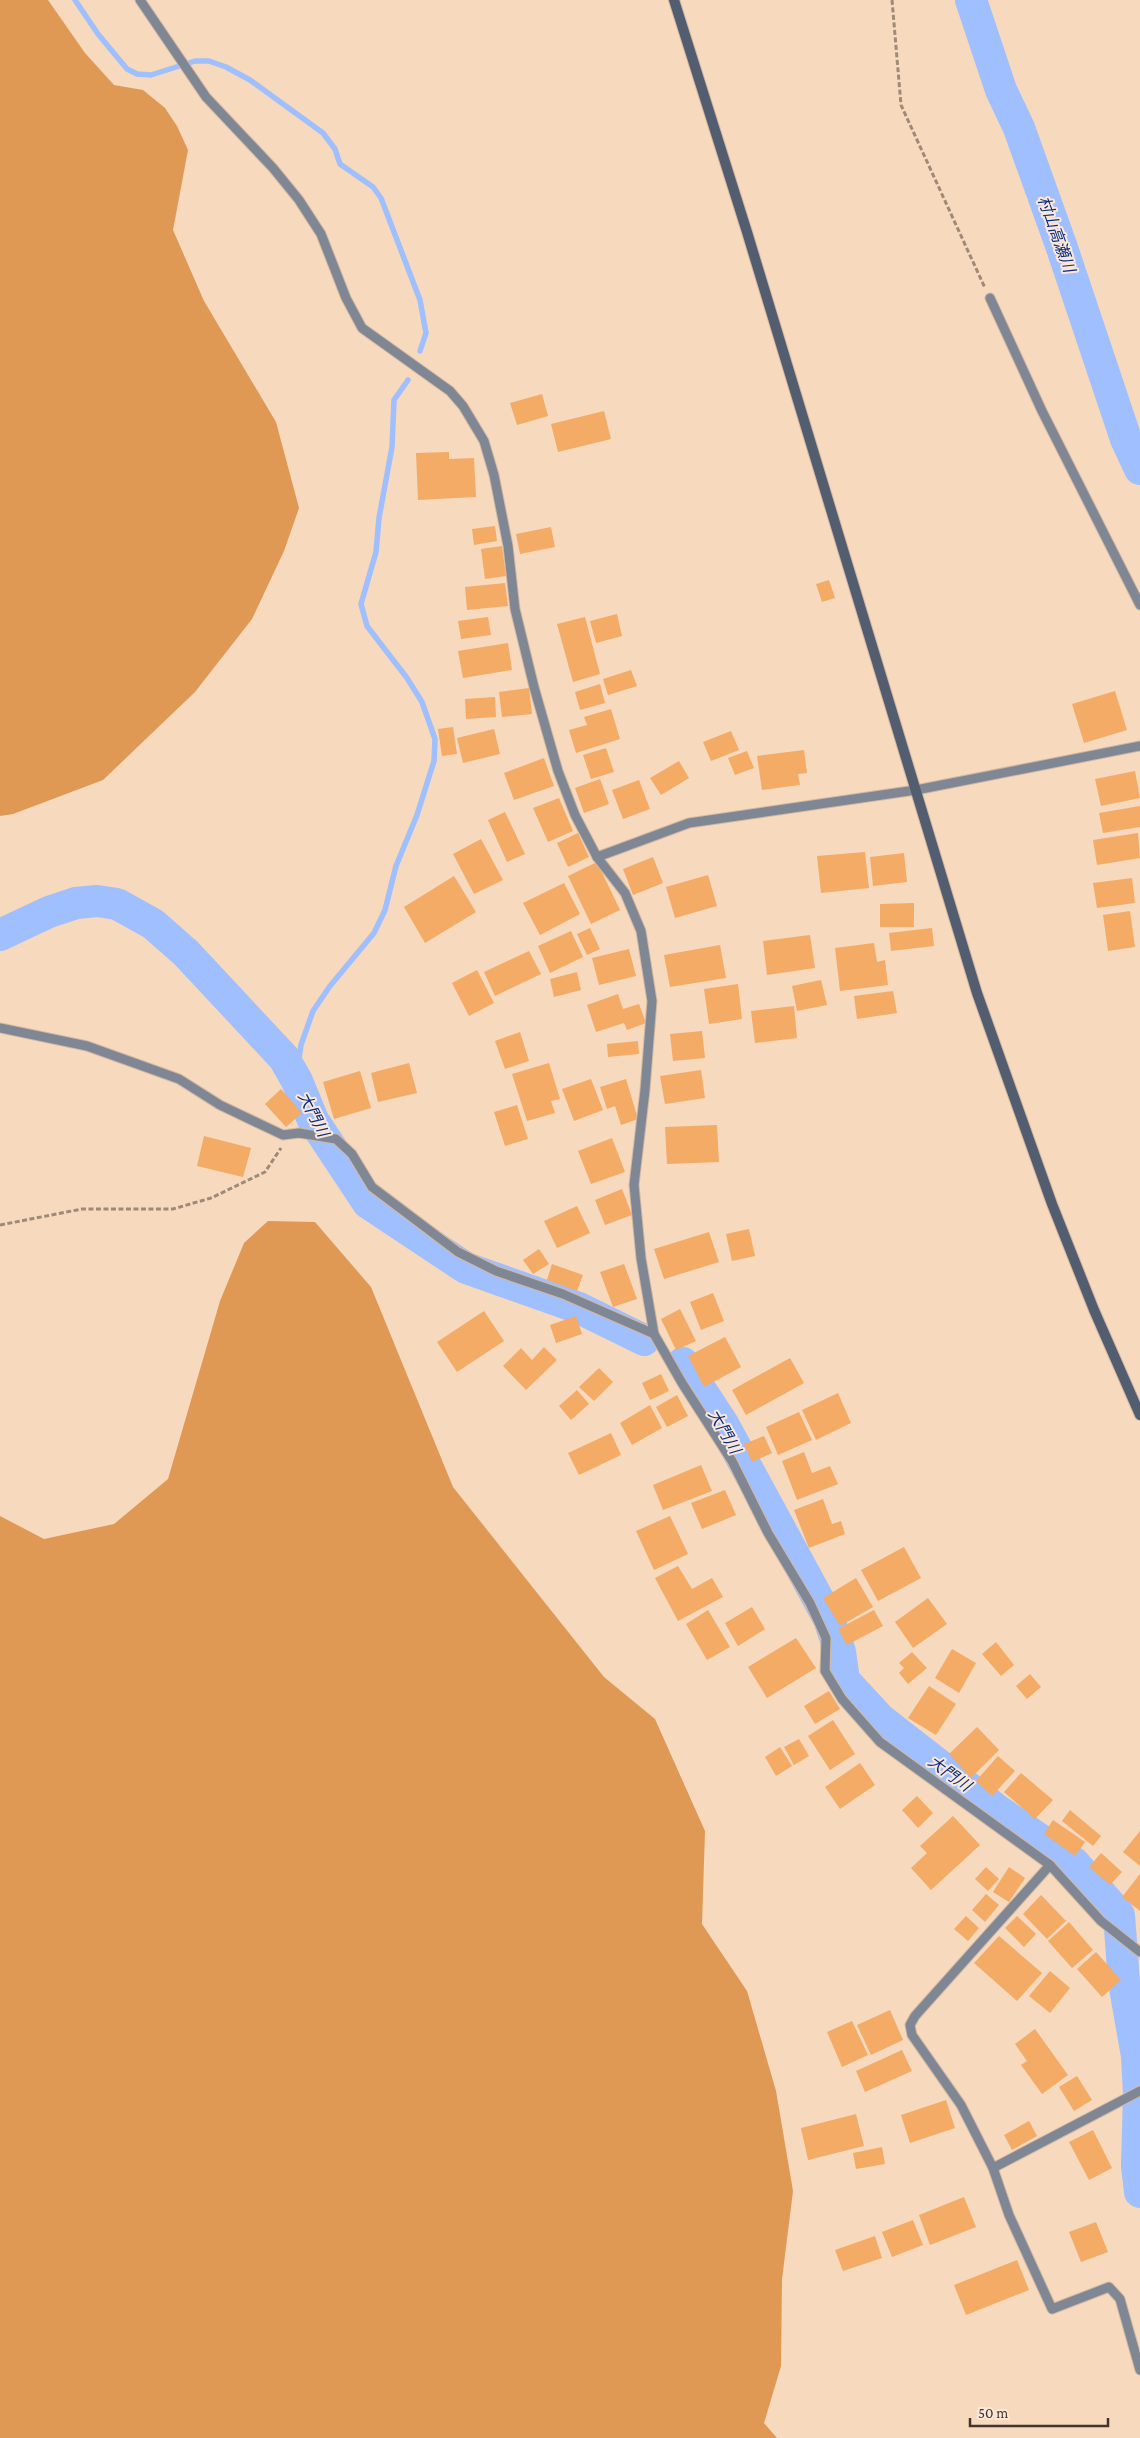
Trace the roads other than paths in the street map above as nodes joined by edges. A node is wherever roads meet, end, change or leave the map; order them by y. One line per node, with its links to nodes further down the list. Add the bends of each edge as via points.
1 (140, 0): 7 (lane, via 206,97 299,200 321,234 346,298 362,328 450,391 484,441 508,546 515,609 534,687 558,771 575,815)
2 (674, 0): 6 (street)
3 (990, 298): 4 (lane, via 1042,411)
4 (1140, 605)
5 (1140, 746): 6 (lane)
6 (916, 790): 7 (lane, via 689,823); 10 (street, via 977,993 1052,1204)
7 (597, 857): 9 (lane, via 625,893 641,932 652,1001 634,1185 641,1258)
8 (0, 1028): 9 (lane, via 87,1046 179,1079 220,1105 283,1135 299,1133 336,1139 352,1154 372,1188 458,1252 496,1271 563,1294)
9 (654, 1334): 11 (lane, via 732,1460 768,1532 810,1603 826,1638 825,1672 842,1699 880,1742)
10 (1140, 1415)
11 (1050, 1865): 12 (lane, via 1101,1921); 14 (lane, via 910,2025 912,2035 961,2105)
12 (1139, 1952)
13 (1140, 2091): 14 (lane)
14 (994, 2168): 15 (lane, via 1009,2215 1052,2309 1109,2288 1120,2298)
15 (1140, 2370)

